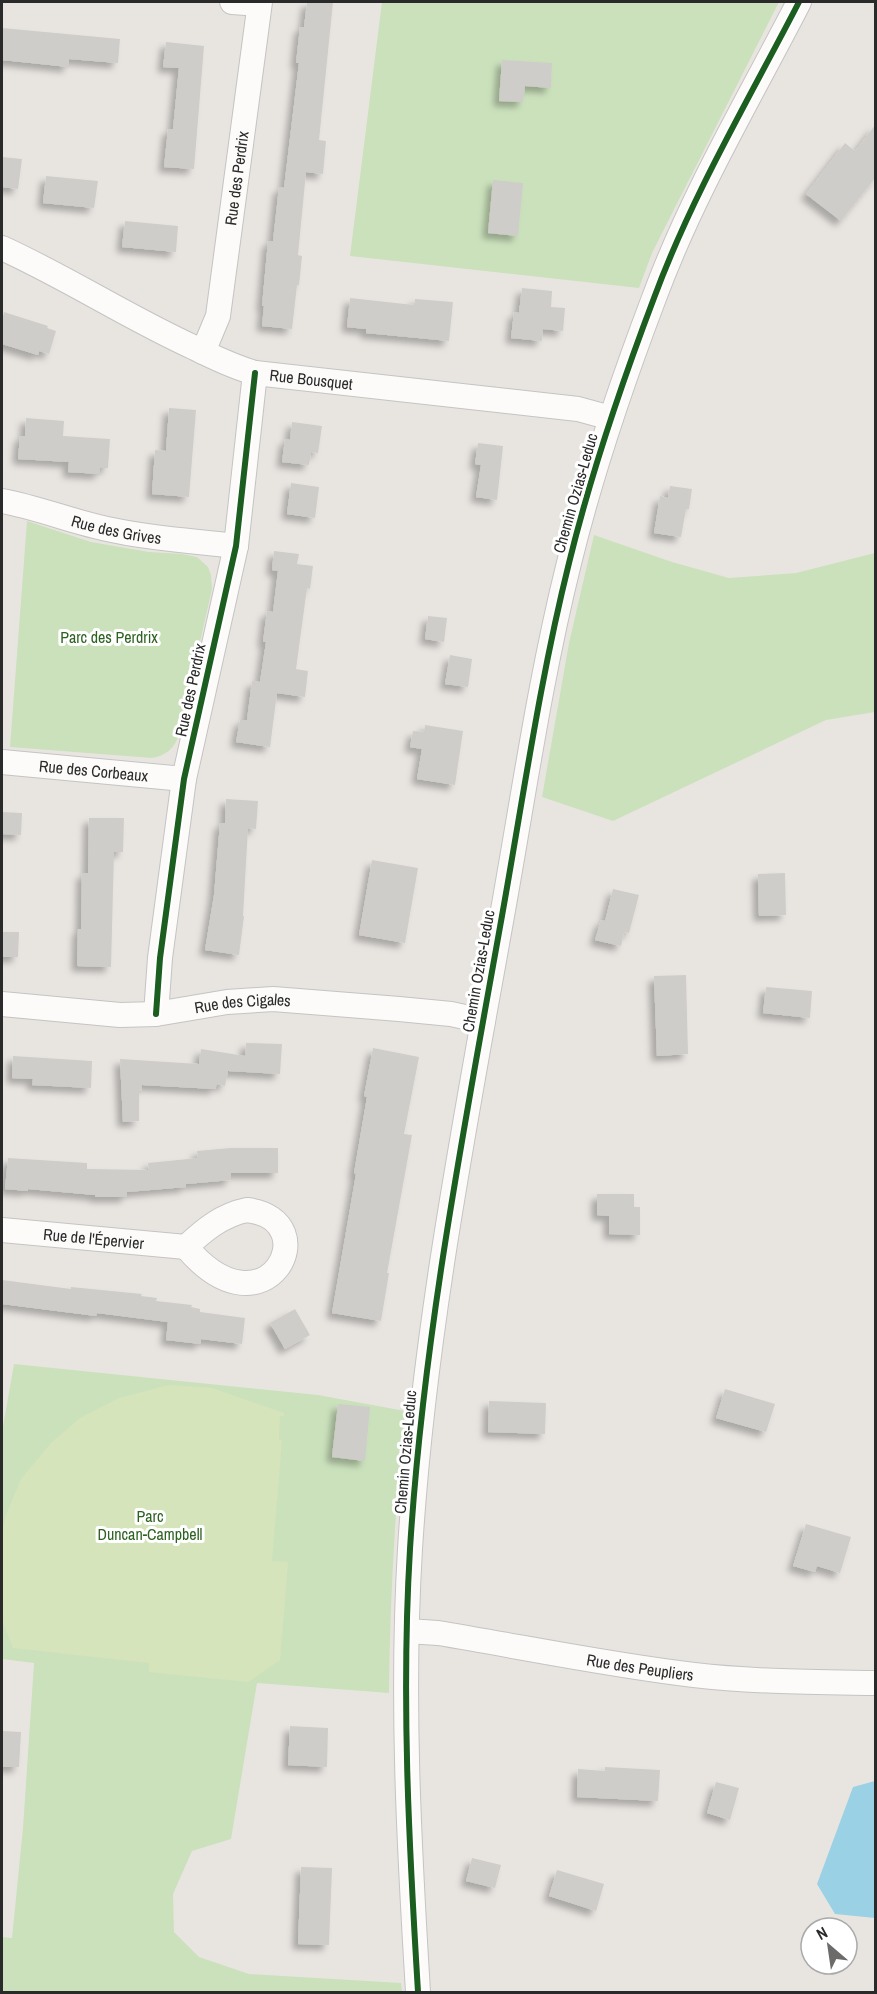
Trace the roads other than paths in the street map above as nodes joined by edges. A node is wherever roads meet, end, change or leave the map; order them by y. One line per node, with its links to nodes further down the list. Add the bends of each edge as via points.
1 (232, 2): 3 (street)
2 (799, 2): 7 (street, Chemin Ozias-Leduc, via 669,260)
3 (260, 3): 5 (street, Rue des Perdrix, via 218,316)
4 (2, 248): 5 (street, Rue Bousquet)
5 (203, 352): 6 (street, Rue Bousquet)
6 (255, 373): 7 (street, Rue Bousquet, via 578,410); 9 (street, Rue des Perdrix)
7 (610, 418): 14 (street, Chemin Ozias-Leduc, via 560,602)
8 (2, 501): 9 (street, Rue des Grives, via 114,531)
9 (236, 546): 11 (street, Rue des Perdrix)
10 (2, 762): 11 (street, Rue des Corbeaux)
11 (184, 779): 13 (street, Rue des Perdrix)
12 (2, 1004): 13 (street, Rue des Cigales, via 120,1015)
13 (156, 1014): 14 (street, Rue des Cigales, via 273,999 451,1014)
14 (483, 1021): 17 (street, Chemin Ozias-Leduc, via 443,1248 427,1370)
15 (2, 1230): 16 (street, Rue de l'Épervier)
16 (186, 1247)
17 (407, 1631): 18 (street, Rue des Peupliers, via 694,1675); 19 (street, Chemin Ozias-Leduc, via 407,1785)
18 (876, 1683)
19 (418, 1992)

